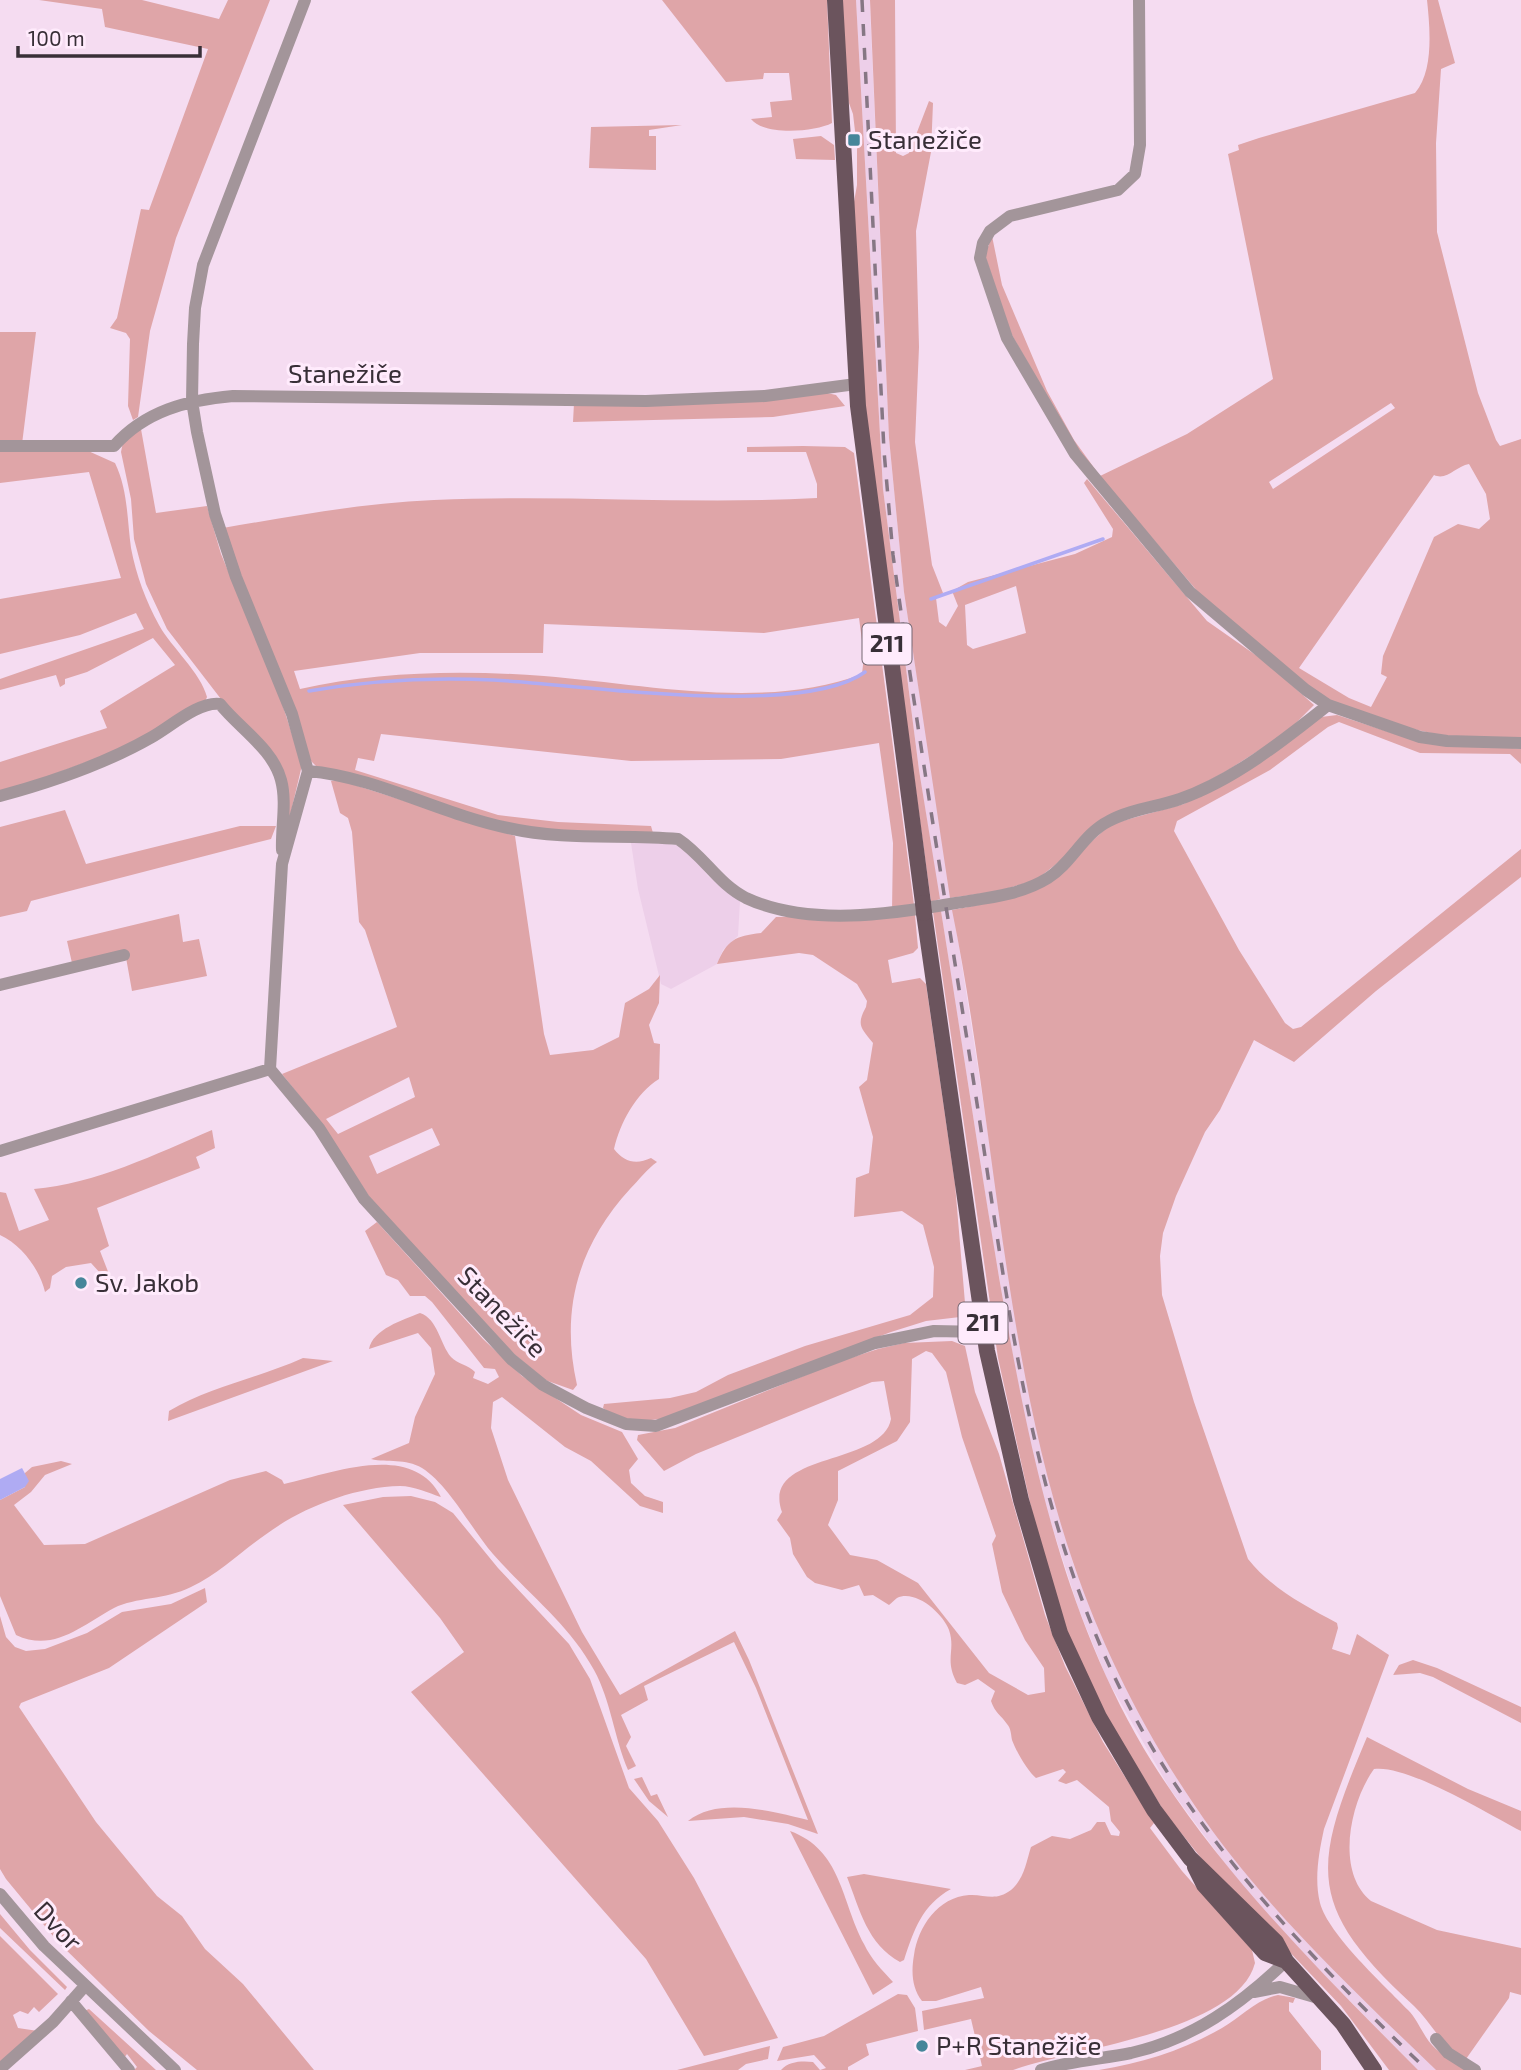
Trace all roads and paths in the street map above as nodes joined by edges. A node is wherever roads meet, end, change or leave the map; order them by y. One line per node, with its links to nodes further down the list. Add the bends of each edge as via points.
1 (305, 0): 5 (street, via 203,265 195,308)
2 (835, 0): 4 (main road, 211)
3 (1139, 0): 7 (street, via 1140,145 1135,174 1118,190 1010,216 994,225 983,243 983,274 1007,338 1052,418 1093,477 1190,592)
4 (856, 384): 5 (street, Stanežiče, via 765,397 646,401 253,396); 16 (main road, 211)
5 (192, 401): 6 (street, via 141,422 114,446); 9 (street, via 215,514 292,714)
6 (0, 446)
7 (1328, 705): 8 (street, via 1420,737); 9 (street, via 1225,777 1182,799 1094,829 1046,879 1002,896 881,916 822,914 748,899 729,888 678,839 538,834 473,819 341,775)
8 (1521, 743)
9 (308, 771): 11 (street)
10 (0, 796): 11 (street, via 89,767 204,707 220,704 266,753 282,780)
11 (282, 864): 14 (street)
12 (124, 955): 13 (street)
13 (0, 985)
14 (270, 1069): 15 (street); 16 (street, Stanežiče, via 319,1128 364,1199 510,1359 543,1385 626,1424 656,1426 875,1343 934,1331)
15 (0, 1151)
16 (984, 1332): 18 (main road, 211, via 1021,1500 1060,1633 1077,1674 1154,1810 1190,1858 1276,1942)
17 (0, 1894): 19 (street, Dvor)
18 (1286, 1961): 20 (street); 21 (main road, 211)
19 (84, 1987): 22 (street, Dvor); 26 (street, Dvor)
20 (1254, 1992): 21 (street, via 1280,1987); 27 (street, via 1199,2028 1158,2046)
21 (1322, 2000): 28 (main road, 211)
22 (71, 2001): 24 (street, Dvor); 25 (street)
23 (1436, 2039): 29 (street)
24 (1, 2069)
25 (129, 2070)
26 (174, 2070)
27 (1041, 2070)
28 (1374, 2070)
29 (1475, 2070)

